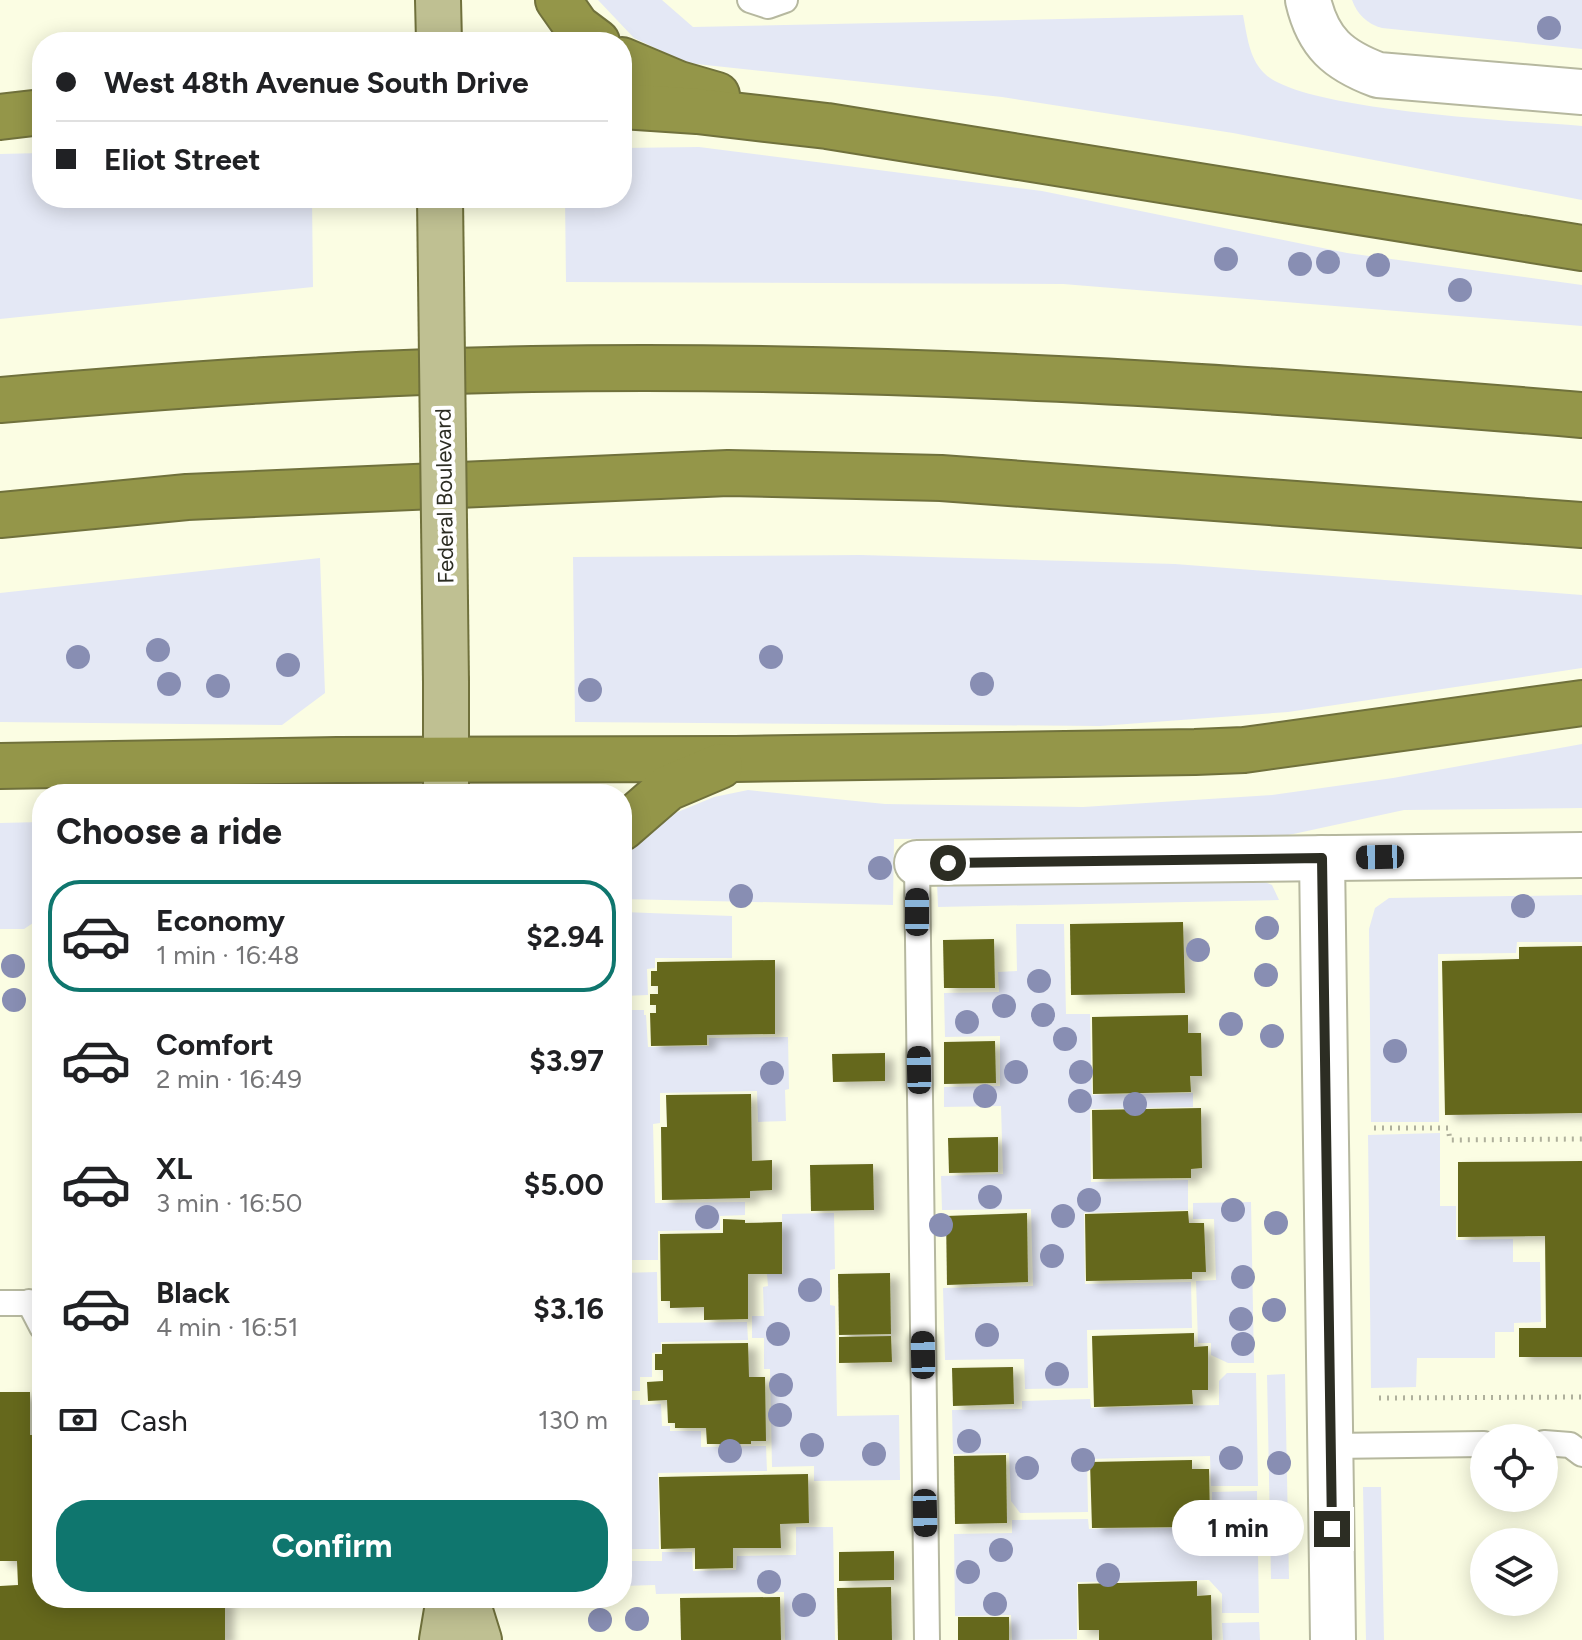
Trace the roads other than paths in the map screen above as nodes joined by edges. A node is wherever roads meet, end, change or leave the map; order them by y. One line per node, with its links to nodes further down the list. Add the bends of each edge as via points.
1 (438, 0): 6 (main road)
2 (558, 0): 7 (highway)
3 (750, 0): 4 (lane, via 768,6)
4 (785, 0)
5 (1308, 0): 9 (street, via 1329,47 1352,65 1378,75)
6 (439, 32)
7 (584, 32)
8 (632, 64): 13 (highway, via 679,84)
9 (1582, 92)
10 (632, 107): 13 (highway)
11 (32, 113): 12 (highway)
12 (0, 117)
13 (827, 126): 15 (highway)
14 (440, 208): 23 (main road, Federal Boulevard, bridge)
15 (1582, 248)
16 (0, 400): 17 (highway, via 342,375 726,369 980,376 1352,396)
17 (1582, 415)
18 (0, 515): 19 (highway, via 187,497 728,473 941,478)
19 (1582, 525)
20 (1582, 703): 21 (highway, via 1244,750)
21 (735, 759): 23 (highway); 24 (highway, via 668,788)
22 (0, 766): 23 (highway)
23 (446, 777)
24 (632, 819)
25 (1582, 855): 26 (street)
26 (1322, 858): 27 (street); 32 (street)
27 (917, 863): 38 (lane)
28 (32, 1302): 29 (lane)
29 (0, 1303)
30 (1470, 1444): 32 (lane)
31 (1558, 1444): 33 (lane)
32 (1331, 1446): 39 (street)
33 (1582, 1454)
34 (447, 1608): 36 (main road)
35 (469, 1608): 37 (main road)
36 (442, 1640)
37 (479, 1640)
38 (927, 1640)
39 (1333, 1640)

